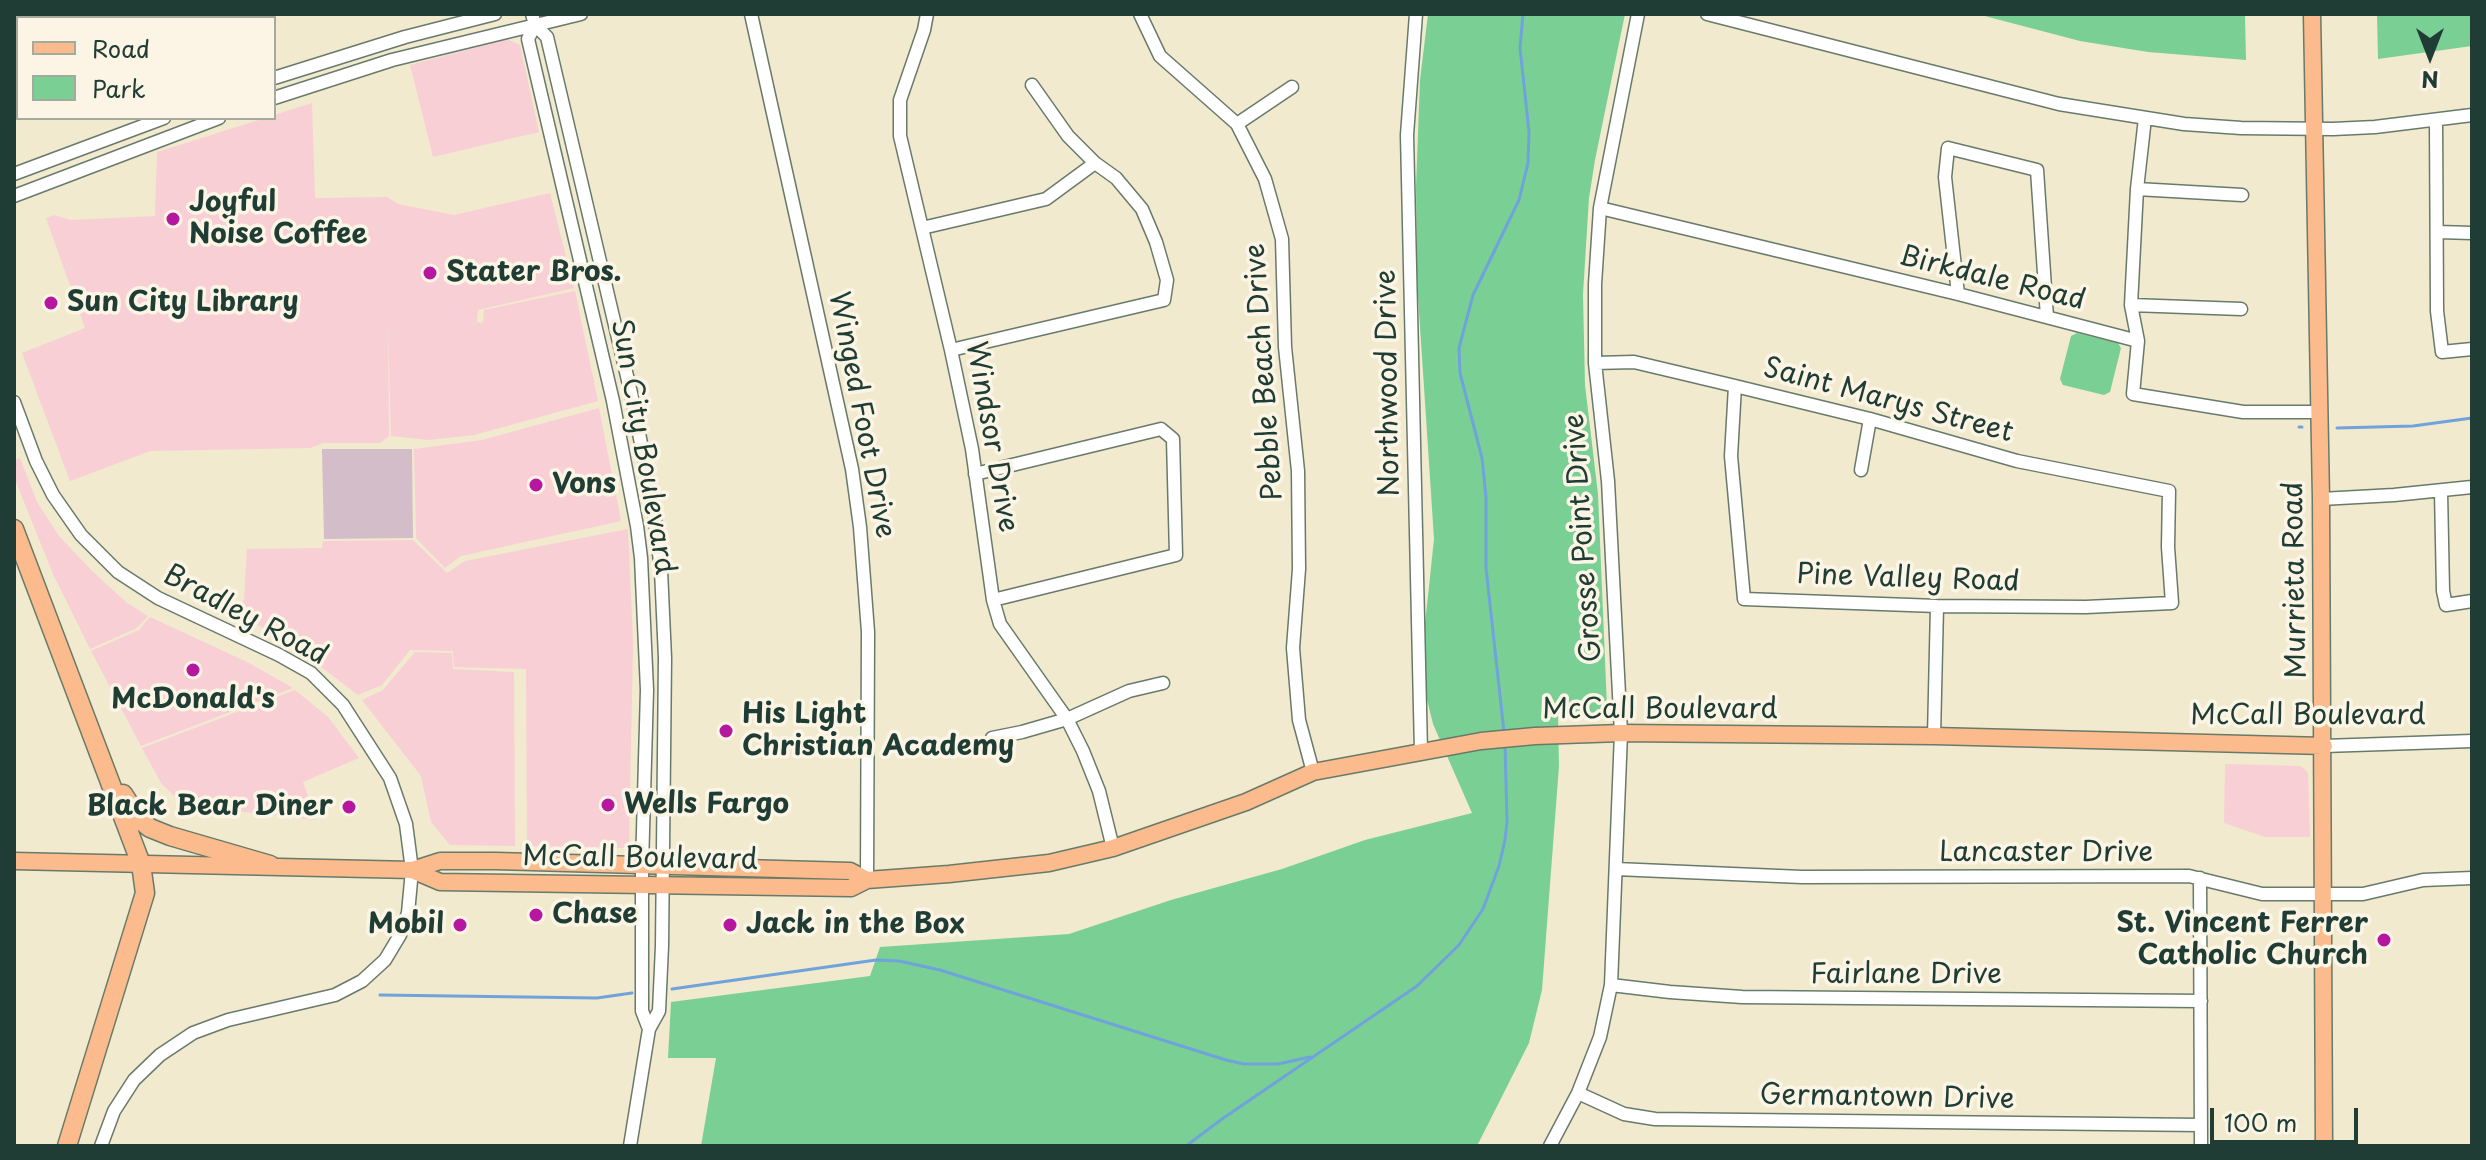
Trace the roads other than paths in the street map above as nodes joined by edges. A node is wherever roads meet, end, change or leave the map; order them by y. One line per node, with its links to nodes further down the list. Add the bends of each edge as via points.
1 (495, 14): 11 (street)
2 (581, 14): 10 (street)
3 (751, 14): 74 (street, Winged Foot Drive, via 856,497 868,632)
4 (927, 14): 29 (street, Windsor Drive, via 900,100 900,136)
5 (1140, 14): 20 (street, Pebble Beach Drive, via 1160,56)
6 (1416, 14): 61 (street, Northwood Drive, via 1407,135)
7 (1638, 14): 28 (street, Grosse Point Drive)
8 (1707, 14): 16 (street, via 2059,104)
9 (2312, 14): 21 (main road, Murrieta Road)
10 (534, 19): 14 (street); 68 (street, Sun City Boulevard, via 528,39 611,390 637,526 647,656); 69 (street, Sun City Boulevard, via 547,37 653,504 664,614)
11 (276, 77)
12 (1032, 85): 22 (street, via 1068,136)
13 (1292, 87): 20 (street)
14 (276, 97)
15 (2472, 115): 19 (street)
16 (2145, 118): 21 (street); 24 (street)
17 (159, 120): 23 (street)
18 (214, 120): 25 (street)
19 (2436, 121): 21 (street); 30 (street)
20 (1237, 124): 63 (street, Pebble Beach Drive, via 1265,179 1282,239 1285,347 1298,471 1293,648 1299,720)
21 (2313, 129): 42 (main road, Murrieta Road)
22 (1095, 163): 29 (street, via 1046,199); 38 (street, via 1142,209 1167,280 1164,300)
23 (20, 172): 25 (street)
24 (2137, 189): 26 (street); 33 (street)
25 (33, 190): 27 (street)
26 (2242, 195)
27 (14, 196)
28 (1600, 208): 32 (street, Birkdale Road); 39 (street, Grosse Point Drive)
29 (922, 228): 38 (street, Windsor Drive)
30 (2438, 232): 31 (street); 37 (street, via 2442,352)
31 (2472, 233)
32 (1958, 294): 35 (street, Birkdale Road); 35 (street, via 1945,177 1948,148 2037,170)
33 (2131, 305): 34 (street); 36 (street)
34 (2241, 309)
35 (2047, 317): 36 (street, Birkdale Road)
36 (2138, 341): 42 (street, via 2133,394 2243,412)
37 (2472, 349)
38 (951, 350): 45 (street, Windsor Drive)
39 (1595, 363): 40 (street, Saint Marys Street, via 1634,362); 56 (street, Grosse Point Drive, via 1608,481)
40 (1735, 386): 43 (street, Saint Marys Street); 53 (street, Pine Valley Road, via 1731,456 1744,599)
41 (14, 402): 71 (street, Bradley Road, via 53,495 81,535 118,572 158,598 311,673 343,705 390,778 406,824)
42 (2320, 412): 49 (main road, Murrieta Road)
43 (1870, 419): 44 (street); 47 (street, Saint Marys Street, via 2017,461)
44 (1861, 470)
45 (975, 474): 51 (street, Windsor Drive); 51 (street, via 1161,429 1173,439 1176,555)
46 (2472, 487): 48 (street)
47 (2169, 491): 53 (street, Pine Valley Road, via 2172,603)
48 (2441, 491): 49 (street); 52 (street, via 2446,605)
49 (2321, 499): 60 (main road, Murrieta Road)
50 (14, 529): 62 (highway)
51 (993, 600): 55 (street, Windsor Drive, via 1000,624)
52 (2472, 601)
53 (1937, 606): 57 (street)
54 (1163, 683): 55 (street, via 1129,691)
55 (1067, 719): 58 (street); 64 (street, Windsor Drive, via 1099,791)
56 (1621, 733): 57 (main road, McCall Boulevard); 61 (main road, McCall Boulevard, via 1481,741); 70 (street, Grosse Point Drive)
57 (1934, 736): 60 (main road, McCall Boulevard)
58 (992, 738)
59 (2472, 741): 60 (street, McCall Boulevard)
60 (2324, 746): 77 (main road, Murrieta Road)
61 (1421, 752): 63 (main road, McCall Boulevard)
62 (106, 768): 66 (highway); 67 (highway, via 150,828)
63 (1313, 772): 64 (main road, McCall Boulevard, via 1246,802)
64 (1113, 848): 74 (main road, McCall Boulevard, via 1049,863)
65 (20, 861): 66 (main road, McCall Boulevard)
66 (141, 864): 67 (main road, McCall Boulevard); 83 (highway, via 145,893)
67 (270, 865): 71 (main road, McCall Boulevard)
68 (642, 866): 69 (main road, McCall Boulevard); 71 (main road, McCall Boulevard, via 440,861); 75 (street, Sun City Boulevard)
69 (663, 867): 74 (main road, McCall Boulevard, via 850,871); 76 (street, Sun City Boulevard)
70 (1616, 869): 72 (street, Lancaster Drive, via 1802,877); 78 (street, Grosse Point Drive)
71 (412, 870): 75 (main road, McCall Boulevard, via 440,882); 84 (street, Bradley Road, via 400,935 385,960 362,981 335,995 193,1033 134,1080 114,1111)
72 (2200, 878): 77 (street, Lancaster Drive, via 2262,894); 79 (street)
73 (2472, 878): 77 (street, Lancaster Drive, via 2423,880 2363,894)
74 (867, 880): 76 (main road, McCall Boulevard, via 851,888)
75 (642, 886): 76 (main road, McCall Boulevard); 80 (street, Sun City Boulevard, via 642,1011)
76 (663, 886): 80 (street, Sun City Boulevard, via 659,1011)
77 (2324, 894): 88 (main road, Murrieta Road)
78 (1611, 985): 79 (street, Fairlane Drive, via 1742,997); 81 (street, Grosse Point Drive, via 1600,1037)
79 (2201, 1001): 82 (street)
80 (649, 1029): 85 (street, Sun City Boulevard)
81 (1578, 1093): 82 (street, Germantown Drive, via 1624,1114 1655,1119); 86 (street, Grosse Point Drive)
82 (2201, 1125): 87 (street)
83 (67, 1146)
84 (101, 1146)
85 (630, 1146)
86 (1550, 1146)
87 (2201, 1146)
88 (2324, 1146)

